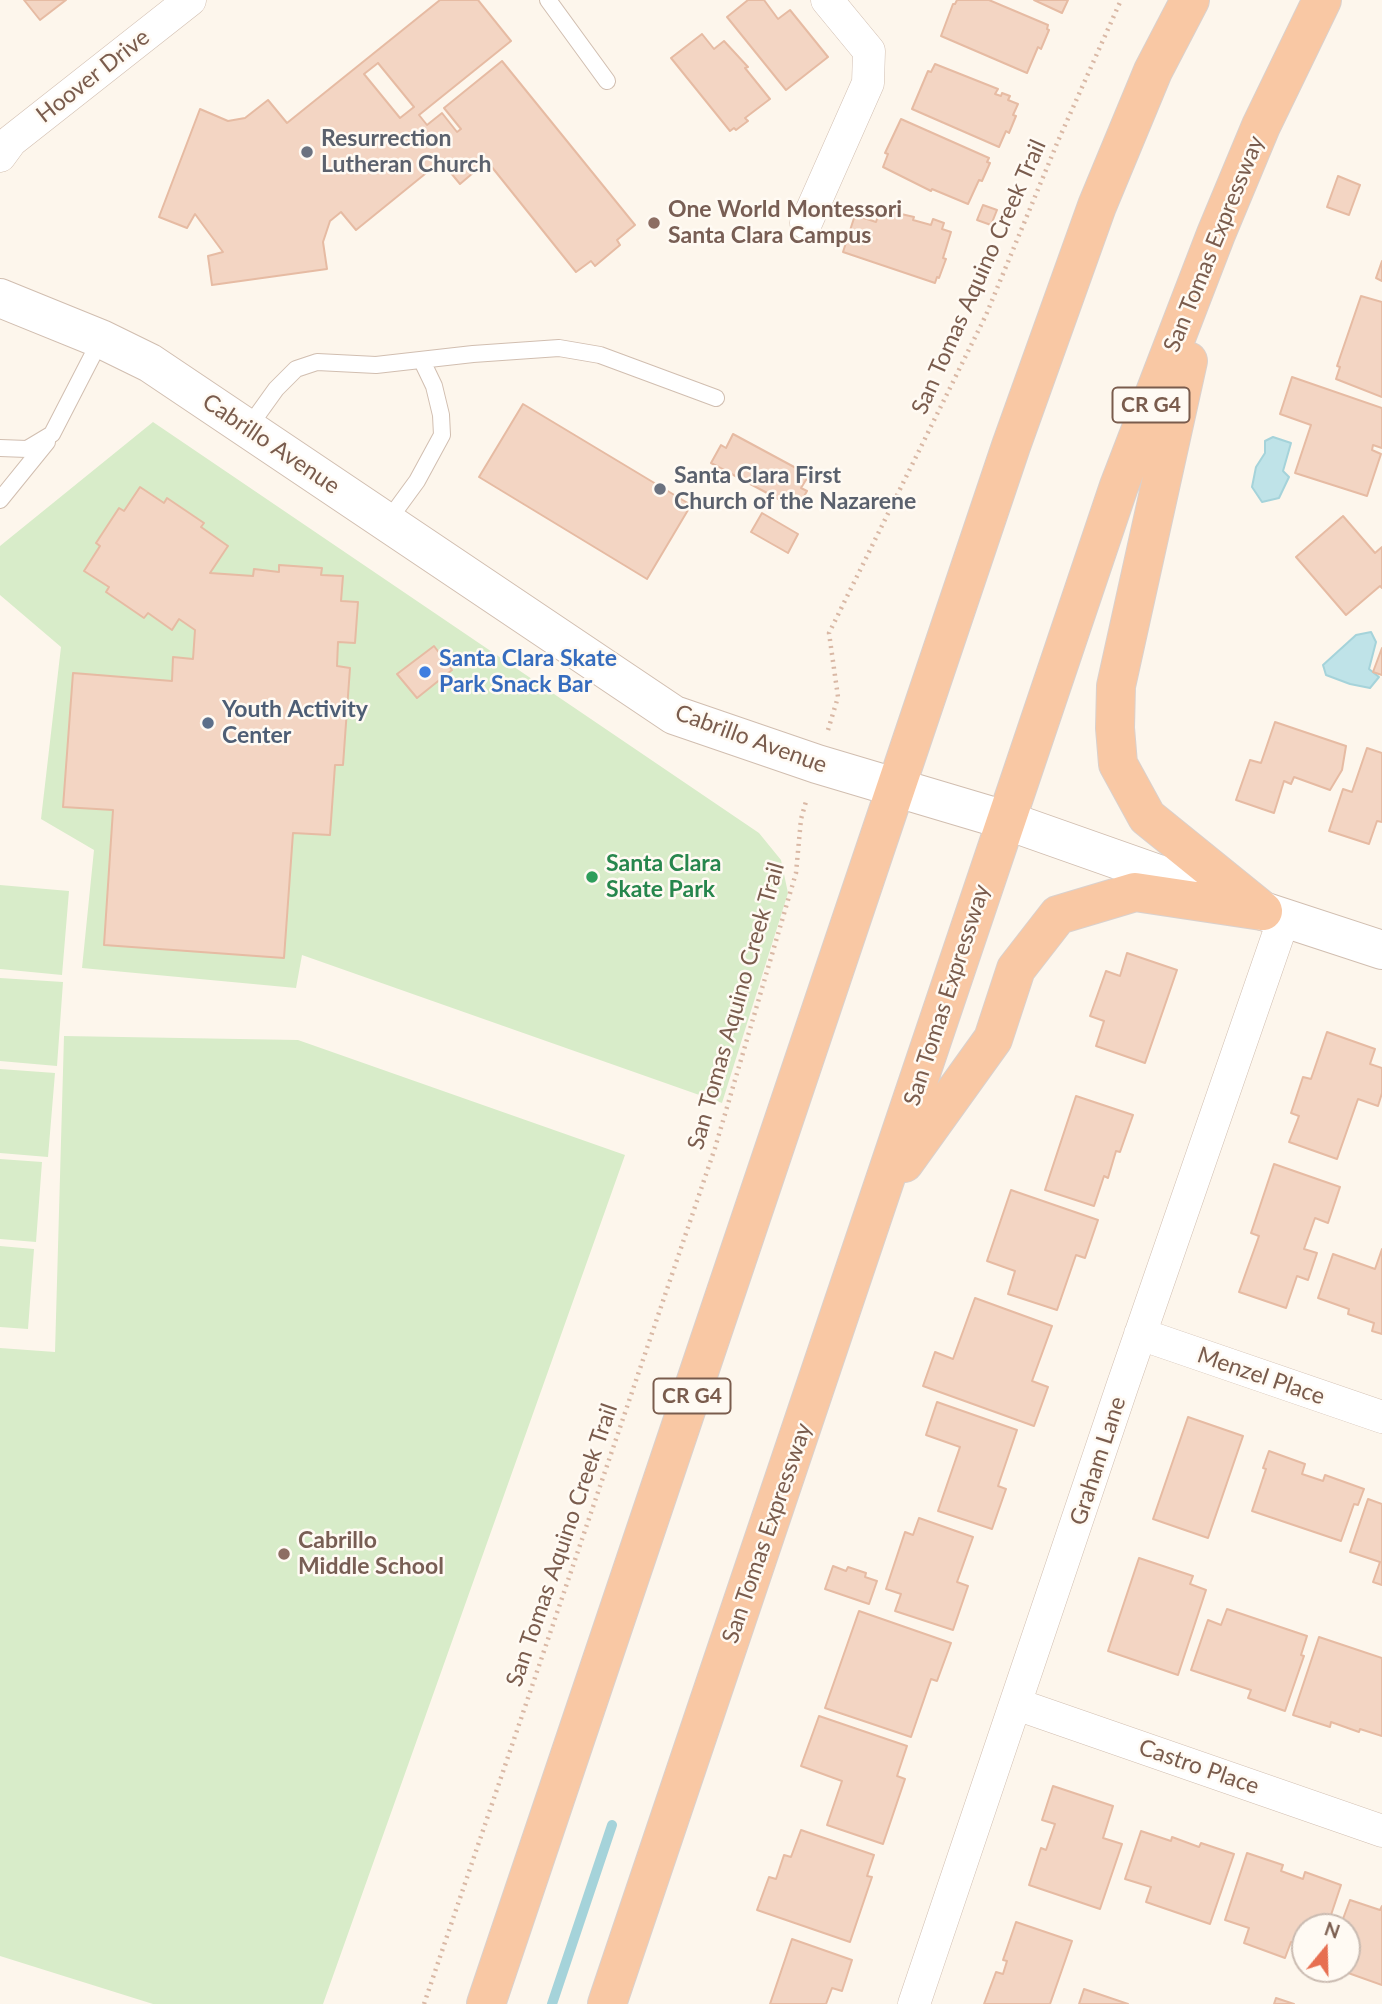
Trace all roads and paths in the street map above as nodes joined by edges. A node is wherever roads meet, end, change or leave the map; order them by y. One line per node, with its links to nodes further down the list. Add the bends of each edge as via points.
1 (190, 0): 8 (street, Hoover Drive, via 11,141)
2 (548, 0): 7 (lane)
3 (827, 0): 9 (street, via 869,51 868,83)
4 (1121, 0): 20 (path, San Tomas Aquino Creek Trail, via 986,315 829,633 838,696)
5 (1190, 0): 21 (highway, CR G4, via 1153,71 1097,206)
6 (1322, 0): 10 (highway, San Tomas Expressway / CR G4, via 1261,126)
7 (607, 81)
8 (0, 156)
9 (806, 223)
10 (1216, 234): 22 (highway, San Tomas Expressway / CR G4, via 1119,486); 23 (highway, via 1116,686 1118,764 1147,817)
11 (0, 298): 12 (street, Cabrillo Avenue)
12 (101, 339): 15 (street, Cabrillo Avenue, via 150,363); 16 (lane)
13 (422, 361): 14 (lane, via 559,348 600,355); 15 (lane, via 376,365 317,362 296,369); 19 (lane, via 436,396 442,435)
14 (716, 398)
15 (248, 428): 19 (street, Cabrillo Avenue)
16 (52, 434): 17 (lane, via 27,449); 18 (lane)
17 (0, 448)
18 (0, 500)
19 (387, 522): 20 (street, Cabrillo Avenue, via 674,715)
20 (817, 764): 21 (street, Cabrillo Avenue); 30 (path, San Tomas Aquino Creek Trail, via 801,818 796,873 715,1148)
21 (896, 787): 22 (street, Cabrillo Avenue); 31 (highway, CR G4)
22 (1005, 820): 23 (street, Cabrillo Avenue); 25 (highway, San Tomas Expressway / CR G4)
23 (1274, 915): 24 (street, Cabrillo Avenue); 25 (highway, via 1135,892 1058,915 1016,969 993,1039); 26 (street, Graham Lane)
24 (1382, 950)
25 (882, 1193): 32 (highway, San Tomas Expressway / CR G4)
26 (1140, 1334): 27 (street, Menzel Place); 28 (street, Graham Lane)
27 (1382, 1417)
28 (1016, 1704): 29 (street, Castro Place); 33 (street, Graham Lane)
29 (1382, 1831)
30 (424, 2004)
31 (486, 2004)
32 (607, 2004)
33 (914, 2004)

